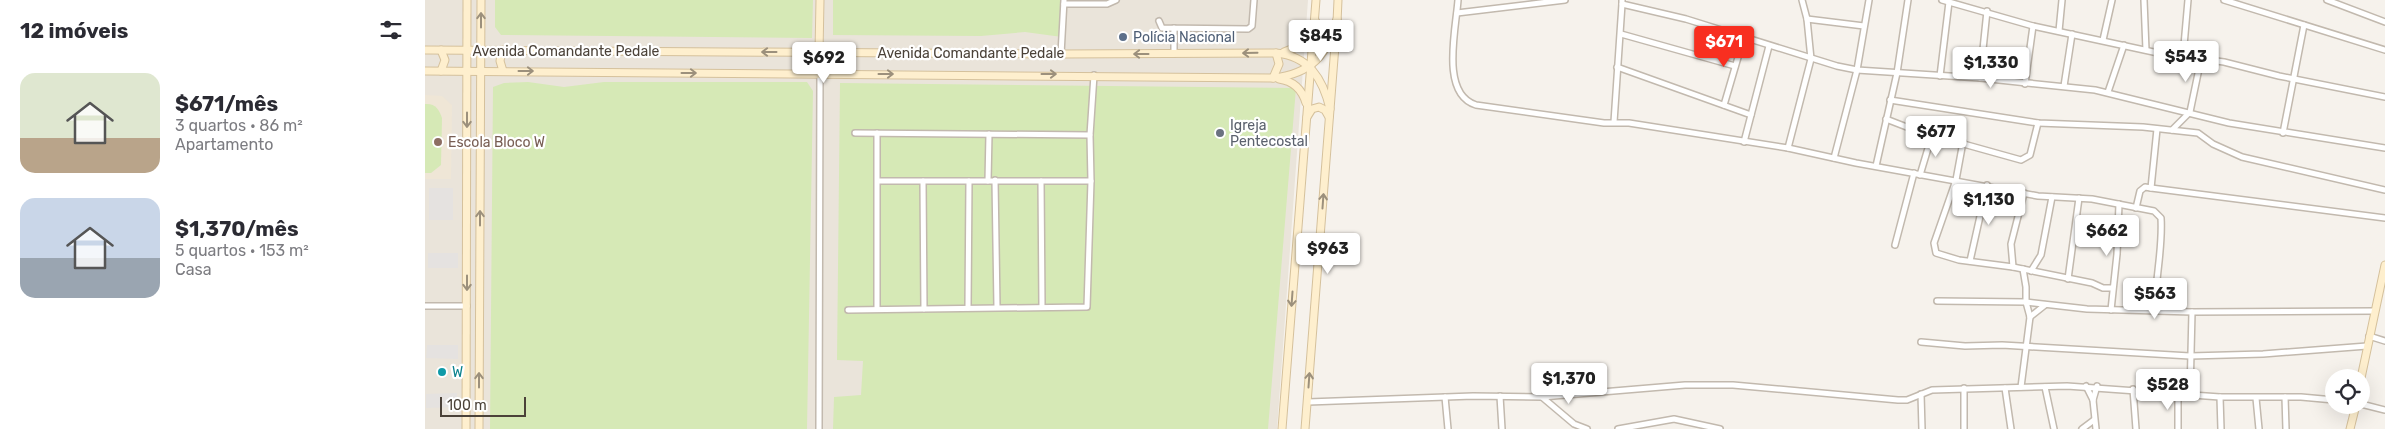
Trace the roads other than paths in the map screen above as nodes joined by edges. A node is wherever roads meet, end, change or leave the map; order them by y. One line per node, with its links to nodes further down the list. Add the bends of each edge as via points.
1 (467, 0): 47 (street)
2 (481, 0): 48 (street, one-way to 2)
3 (820, 0): 52 (street)
4 (1116, 0): 22 (street, via 1107,4)
5 (1254, 0): 36 (street, via 1250,28)
6 (1316, 0): 28 (street)
7 (1338, 0): 29 (street)
8 (1458, 0): 27 (street)
9 (1506, 0): 25 (street)
10 (1565, 0): 21 (street)
11 (1802, 0): 30 (street)
12 (1869, 0): 34 (street)
13 (1908, 0): 68 (street)
14 (1942, 0): 24 (street)
15 (2062, 0): 38 (street)
16 (2112, 0): 42 (street)
17 (2143, 0): 50 (street)
18 (2188, 0): 56 (street)
19 (2224, 0): 33 (street)
20 (2327, 0): 32 (street)
21 (1552, 1): 25 (street)
22 (1064, 2): 54 (street)
23 (1622, 2): 39 (street); 41 (street)
24 (1949, 2): 26 (street); 71 (street)
25 (1506, 7): 27 (street)
26 (1987, 11): 35 (street); 73 (street)
27 (1457, 13): 88 (street, via 1454,76 1461,97 1468,103 1486,108)
28 (1314, 17): 29 (street, via 1318,26 1325,29); 37 (street)
29 (1337, 19): 59 (street, via 1325,50); 82 (street)
30 (1807, 20): 34 (street); 57 (street)
31 (1159, 21): 36 (street, via 1160,27)
32 (2385, 22)
33 (2304, 25): 51 (street); 74 (street)
34 (1863, 26): 62 (street)
35 (2033, 26): 38 (street); 75 (street)
36 (1173, 28): 55 (street)
37 (1313, 28): 53 (street, via 1299,46); 59 (street)
38 (2059, 31): 40 (street)
39 (1621, 34): 60 (street); 61 (street)
40 (2073, 34): 42 (street); 76 (street)
41 (1744, 37): 44 (street); 60 (street)
42 (2103, 40): 43 (street)
43 (2124, 45): 50 (street); 77 (street)
44 (1769, 46): 57 (street); 84 (street)
45 (425, 50): 46 (street, Avenida Comandante Pedale)
46 (441, 50): 47 (street, Avenida Comandante Pedale); 64 (street, via 445,60)
47 (466, 50): 48 (street, Avenida Comandante Pedale); 65 (street)
48 (481, 50): 49 (street, Avenida Comandante Pedale); 66 (street)
49 (502, 50): 52 (street, Avenida Comandante Pedale, one-way to 49); 67 (street)
50 (2146, 50): 56 (street)
51 (2385, 50)
52 (819, 52): 54 (street, Avenida Comandante Pedale)
53 (1276, 53): 55 (street, Avenida Comandante Pedale, one-way to 55); 59 (street, via 1290,55); 72 (street, via 1279,64)
54 (1061, 54): 55 (street, Avenida Comandante Pedale, one-way to 54)
55 (1174, 54)
56 (2183, 56): 58 (street)
57 (1811, 59): 62 (street); 100 (street)
58 (2201, 59): 74 (street); 83 (street)
59 (1310, 66): 72 (street, via 1294,74); 81 (street); 82 (street, via 1324,86)
60 (1735, 66): 80 (street)
61 (1617, 67): 80 (street); 88 (street)
62 (1857, 70): 68 (street); 102 (street)
63 (425, 71): 64 (street, Avenida Comandante Pedale)
64 (441, 71): 65 (street, Avenida Comandante Pedale)
65 (467, 71): 66 (street, Avenida Comandante Pedale); 134 (street, one-way to 134)
66 (481, 71): 67 (street, Avenida Comandante Pedale); 179 (street, one-way to 66)
67 (503, 71): 69 (street, Avenida Comandante Pedale, one-way to 69)
68 (1897, 73): 71 (street); 79 (street)
69 (820, 74): 70 (street, Avenida Comandante Pedale, one-way to 70); 180 (street)
70 (1094, 75): 72 (street, Avenida Comandante Pedale); 96 (street)
71 (1940, 76): 73 (street)
72 (1273, 78): 81 (street, via 1293,84 1304,96)
73 (1981, 78): 75 (street)
74 (2293, 78): 78 (street); 94 (street)
75 (2025, 84): 76 (street)
76 (2064, 86): 77 (street)
77 (2108, 92): 83 (street)
78 (2385, 97)
79 (1889, 100): 86 (street); 89 (street)
80 (1724, 105): 84 (street)
81 (1307, 107): 85 (street)
82 (1330, 109): 87 (street)
83 (2190, 112): 91 (street); 94 (street)
84 (1751, 115): 98 (street)
85 (1306, 117): 87 (street, via 1312,109 1319,107 1328,112); 181 (street, one-way to 181)
86 (1885, 119): 97 (street); 103 (street)
87 (1329, 120): 171 (street, one-way to 87)
88 (1614, 122): 98 (street)
89 (2039, 123): 90 (street); 99 (street, via 2030,156 2026,159 2008,157)
90 (2157, 128): 91 (street); 114 (street)
91 (2172, 130): 115 (street, via 2200,134 2213,144 2242,157)
92 (855, 133): 93 (street)
93 (877, 133): 95 (street); 107 (street)
94 (2283, 133): 101 (street)
95 (989, 134): 96 (street); 110 (street)
96 (1090, 135): 112 (street)
97 (1932, 135): 99 (street); 104 (street)
98 (1744, 142): 100 (street)
99 (1963, 142): 106 (street)
100 (1788, 148): 102 (street)
101 (2385, 148)
102 (1834, 158): 103 (street)
103 (1876, 166): 104 (street)
104 (1917, 174): 106 (street); 122 (street)
105 (995, 180): 110 (street); 111 (street); 136 (street)
106 (1956, 180): 113 (street); 123 (street, via 1933,250 1939,255)
107 (878, 181): 108 (street); 140 (street)
108 (923, 181): 109 (street); 138 (street)
109 (969, 181): 110 (street); 137 (street)
110 (988, 181)
111 (1041, 181): 112 (street); 135 (street)
112 (1091, 181): 135 (street, via 1089,304 1087,307)
113 (1987, 185): 116 (street); 123 (street)
114 (2151, 188): 120 (street, via 2145,187 2140,191); 121 (street)
115 (2385, 190)
116 (2024, 193): 117 (street); 125 (street, via 2011,244)
117 (2052, 197): 118 (street); 127 (street, via 2041,255)
118 (2079, 198): 119 (street); 128 (street)
119 (2119, 204): 120 (street); 129 (street)
120 (2136, 208): 142 (street, via 2154,211 2161,218)
121 (2385, 218)
122 (1895, 246)
123 (1969, 261): 125 (street)
124 (2385, 265): 143 (street)
125 (2013, 267): 126 (street)
126 (2023, 269): 127 (street); 131 (street)
127 (2031, 271): 128 (street)
128 (2068, 279): 129 (street)
129 (2112, 288): 141 (street)
130 (1937, 300): 131 (street)
131 (2025, 302): 132 (street); 145 (street)
132 (2045, 305): 141 (street); 145 (street)
133 (425, 306): 134 (street)
134 (467, 306): 178 (street)
135 (1043, 306): 136 (street)
136 (997, 307): 137 (street)
137 (968, 308): 138 (street)
138 (924, 309): 140 (street)
139 (847, 310): 140 (street)
140 (877, 310)
141 (2111, 310): 142 (street)
142 (2155, 310): 144 (street)
143 (2374, 311): 144 (street); 146 (street)
144 (2192, 312): 151 (street)
145 (2030, 317): 149 (street)
146 (2369, 336): 147 (street); 150 (street)
147 (2385, 341)
148 (1921, 342): 149 (street)
149 (2026, 346): 151 (street); 155 (street)
150 (2367, 346): 151 (street); 152 (street)
151 (2190, 356): 161 (street)
152 (2363, 369)
153 (2086, 386): 154 (street); 156 (street); 170 (street)
154 (2097, 386): 159 (street); 170 (street)
155 (2021, 387): 156 (street); 158 (street)
156 (2045, 387): 191 (street)
157 (1963, 388): 158 (street); 162 (street); 189 (street)
158 (2005, 388): 190 (street)
159 (2133, 389): 160 (street); 194 (street)
160 (2178, 393): 161 (street); 195 (street)
161 (2190, 393): 166 (street)
162 (1921, 394): 165 (street, via 1898,400 1733,385 1685,385); 188 (street)
163 (1500, 396): 164 (street); 165 (street); 184 (street)
164 (1445, 397): 171 (street); 183 (street)
165 (1542, 397): 185 (street, via 1575,424)
166 (2220, 397): 168 (street); 196 (street)
167 (2285, 397): 168 (street); 169 (street); 198 (street)
168 (2256, 398): 197 (street)
169 (2325, 399)
170 (2093, 400): 175 (street)
171 (1307, 402): 182 (street)
172 (2370, 406): 173 (street)
173 (2385, 410)
174 (2354, 414): 199 (street)
175 (2095, 420): 192 (street); 193 (street)
176 (1695, 426): 177 (street); 186 (street, via 1674,419)
177 (1709, 428): 187 (street)
178 (466, 429)
179 (479, 429)
180 (819, 429)
181 (1282, 429)
182 (1305, 429)
183 (1447, 429)
184 (1501, 429)
185 (1587, 429)
186 (1618, 429)
187 (1720, 429)
188 (1922, 429)
189 (1964, 429)
190 (2011, 429)
191 (2054, 429)
192 (2082, 429)
193 (2096, 429)
194 (2136, 429)
195 (2178, 429)
196 (2221, 429)
197 (2259, 429)
198 (2286, 429)
199 (2350, 429)

